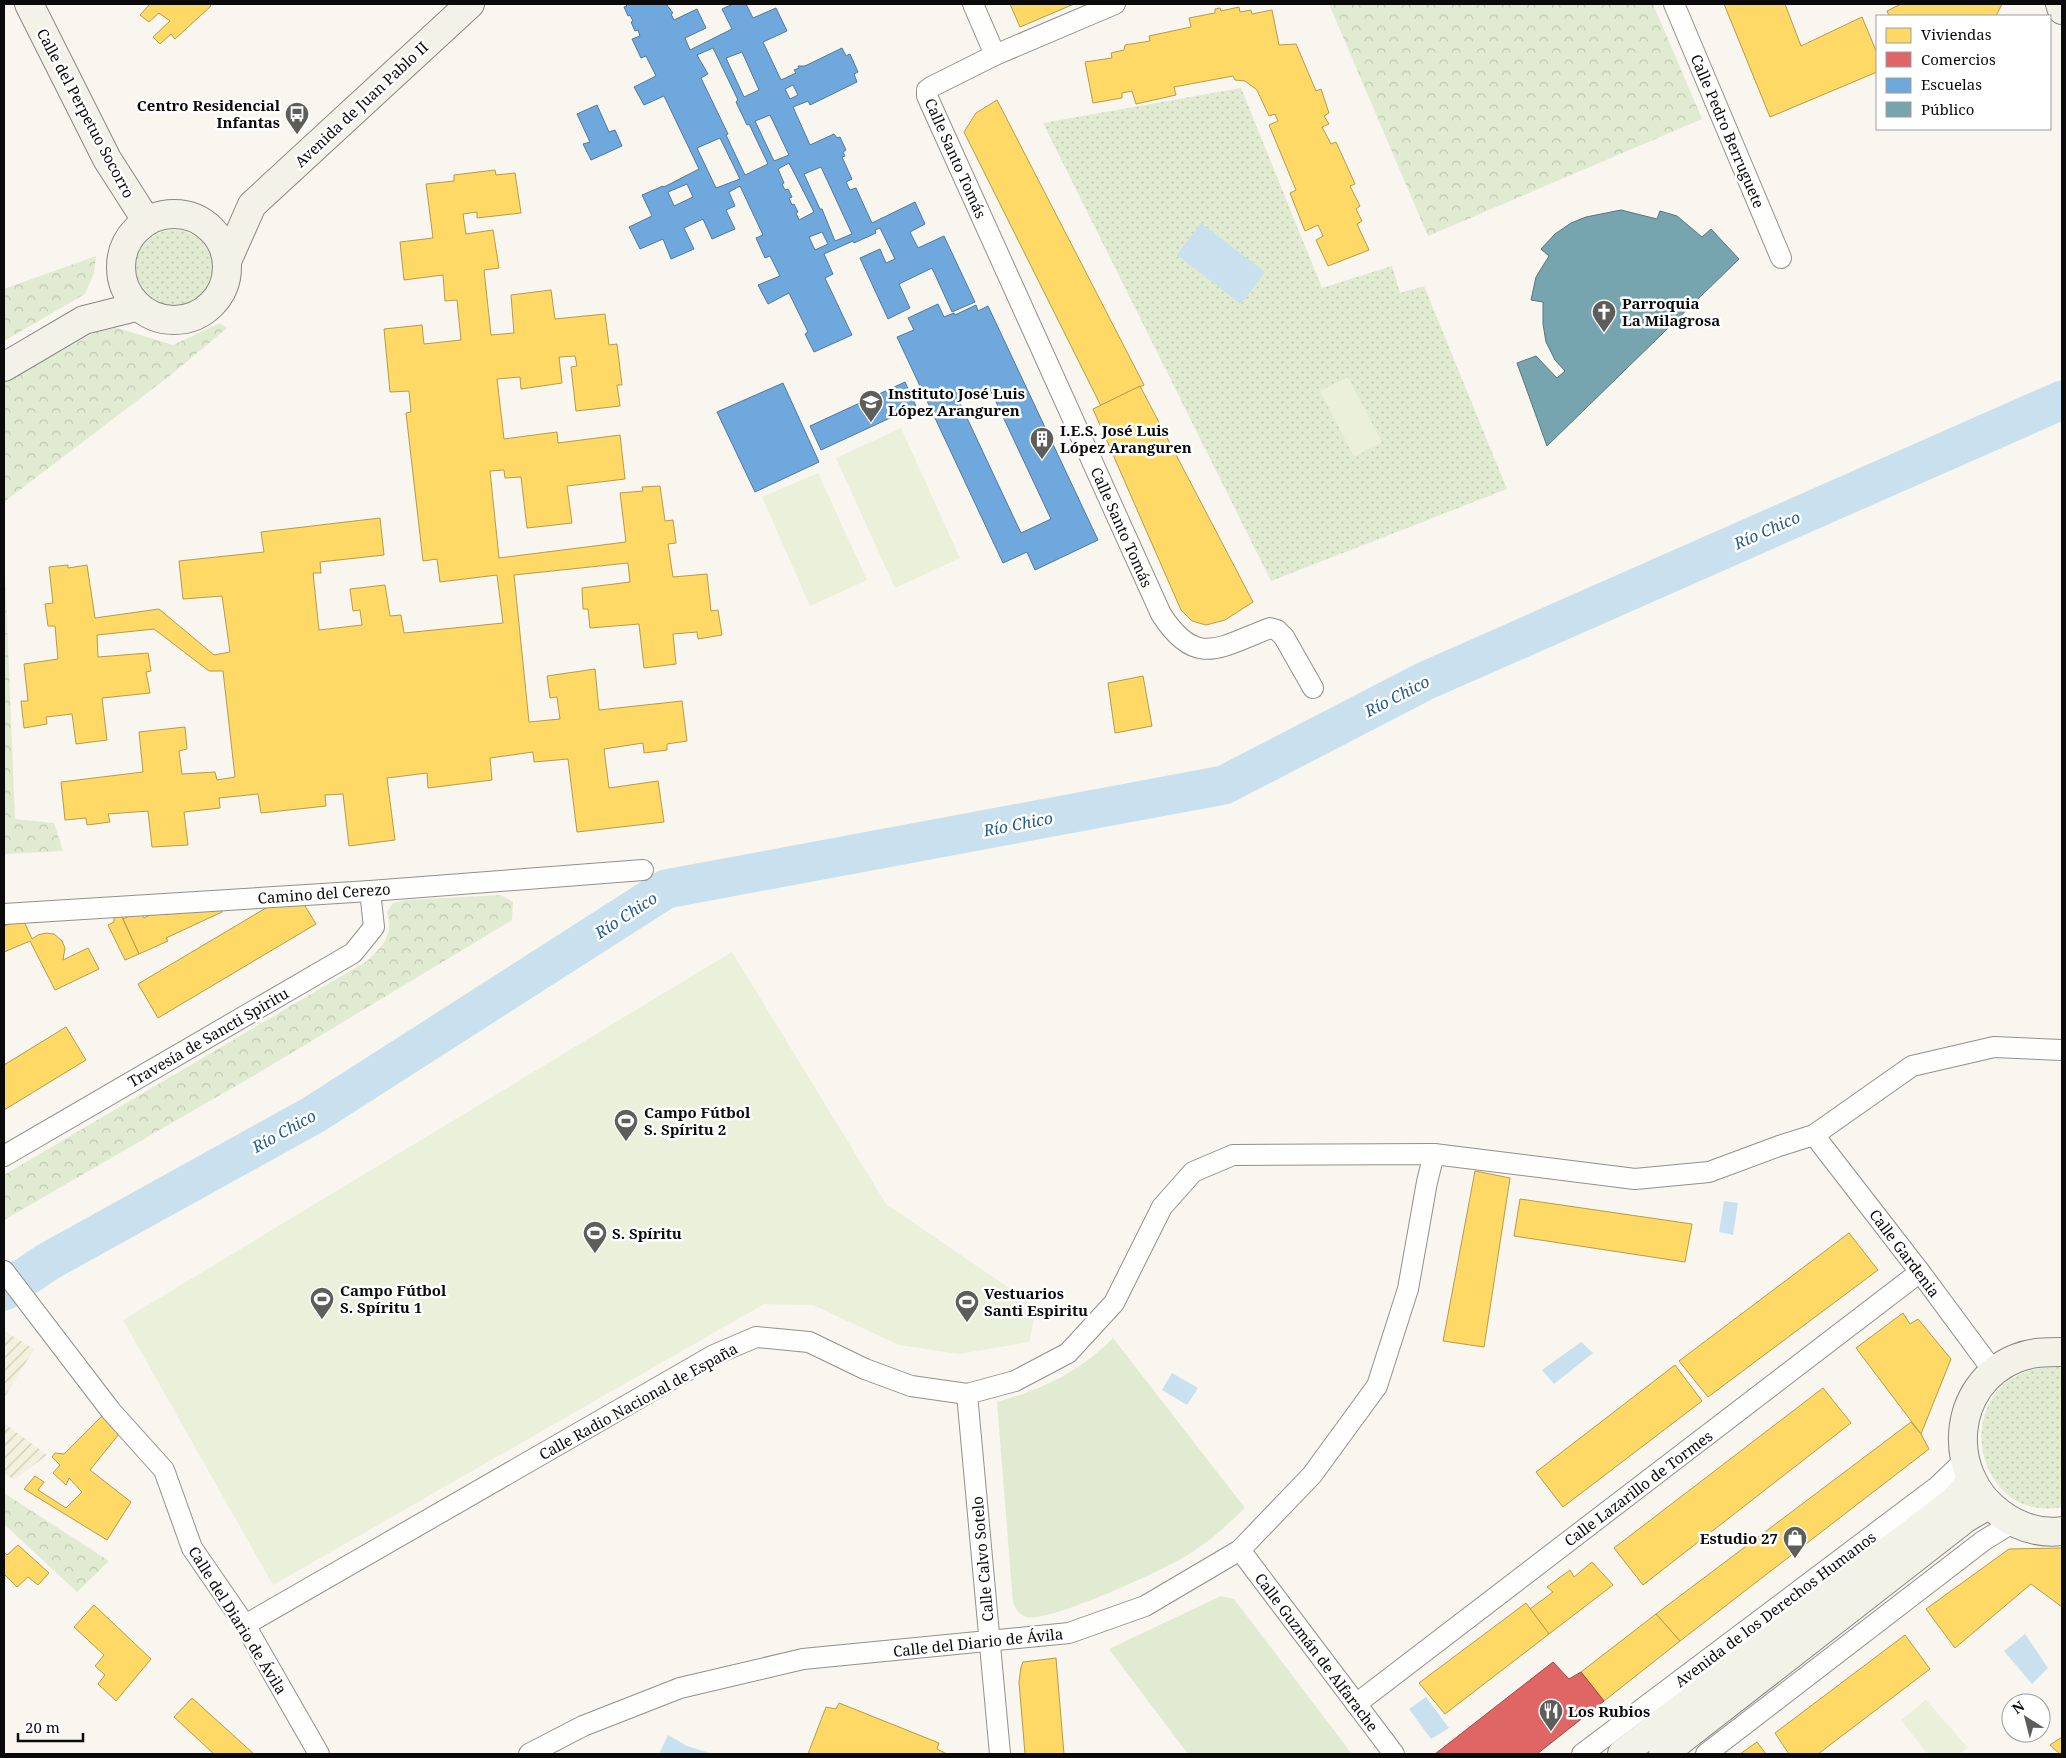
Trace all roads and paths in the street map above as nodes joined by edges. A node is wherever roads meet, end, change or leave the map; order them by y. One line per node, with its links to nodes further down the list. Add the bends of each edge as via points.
1 (29, 4): 10 (main road, Calle del Perpetuo Socorro, via 114,171)
2 (470, 4): 9 (main road, Avenida de Juan Pablo II)
3 (973, 4): 8 (street)
4 (1115, 4): 8 (street)
5 (1674, 4): 12 (street, Calle Pedro Berruguete)
6 (2060, 4): 7 (main road)
7 (2062, 10)
8 (995, 55): 18 (street, Calle Santo Tomás, via 927,90 931,105 1161,614 1171,630 1185,642 1213,650 1270,628 1277,630)
9 (252, 205): 11 (main road, Avenida de Juan Pablo II); 13 (main road, Avenida de Juan Pablo II)
10 (146, 220): 11 (main road, via 175,213); 14 (main road, via 124,246)
11 (205, 222): 13 (main road, via 220,238)
12 (1781, 258)
13 (228, 260): 15 (main road, via 223,291 200,315 167,322)
14 (120, 279): 15 (main road); 16 (main road)
15 (136, 307): 16 (main road)
16 (84, 320): 17 (main road)
17 (4, 367)
18 (1313, 688)
19 (643, 870): 20 (street, Camino del Cerezo)
20 (370, 891): 21 (street, Camino del Cerezo); 25 (street, Travesía de Sancti Spiritu, via 374,927 352,953)
21 (4, 914)
22 (2062, 1050): 23 (street, Calle Radio Nacional de España, via 1994,1047 1912,1066)
23 (1814, 1135): 24 (street, Calle Radio Nacional de España, via 1709,1172 1636,1179); 27 (street, Calle Gardenia)
24 (1434, 1154): 30 (street, Calle Radio Nacional de España, via 1233,1155 1193,1172 1162,1207 1114,1303 1068,1353 1015,1381); 35 (street, Calle del Diario de Ávila, via 1408,1289 1377,1386 1312,1475)
25 (4, 1156)
26 (4, 1272): 36 (street, Calle del Diario de Ávila, via 112,1411 164,1470 192,1548)
27 (1920, 1272): 29 (street, Calle Gardenia); 38 (street, Calle Lazarillo de Tormes)
28 (2062, 1352): 29 (main road, via 2041,1352 2016,1359)
29 (1994, 1372): 31 (main road, via 1978,1390 1967,1412 1962,1436)
30 (967, 1394): 36 (street, Calle Radio Nacional de España, via 911,1386 865,1369 809,1342 756,1337 714,1356); 37 (street, Calle Calvo Sotelo)
31 (1967, 1471): 32 (main road); 43 (street, Avenida de los Derechos Humanos, via 1938,1486); 44 (main road, Avenida de los Derechos Humanos, via 1954,1501)
32 (1988, 1505): 33 (main road); 45 (main road, via 1966,1518)
33 (2012, 1523): 34 (main road, via 2035,1530); 46 (street, via 1983,1540)
34 (2062, 1531)
35 (1240, 1550): 37 (street, Calle del Diario de Ávila, via 1145,1606 1070,1633); 38 (street, Calle Guzmán de Alfarache)
36 (245, 1625): 39 (street, Calle del Diario de Ávila)
37 (990, 1642): 40 (street, Calle del Diario de Ávila, via 803,1659 680,1688 583,1726); 41 (street, Calle Calvo Sotelo)
38 (1356, 1704): 42 (street, Calle Guzmán de Alfarache)
39 (319, 1754)
40 (529, 1754)
41 (1000, 1754)
42 (1394, 1754)
43 (1582, 1754)
44 (1622, 1754)
45 (1663, 1754)
46 (1706, 1754)

